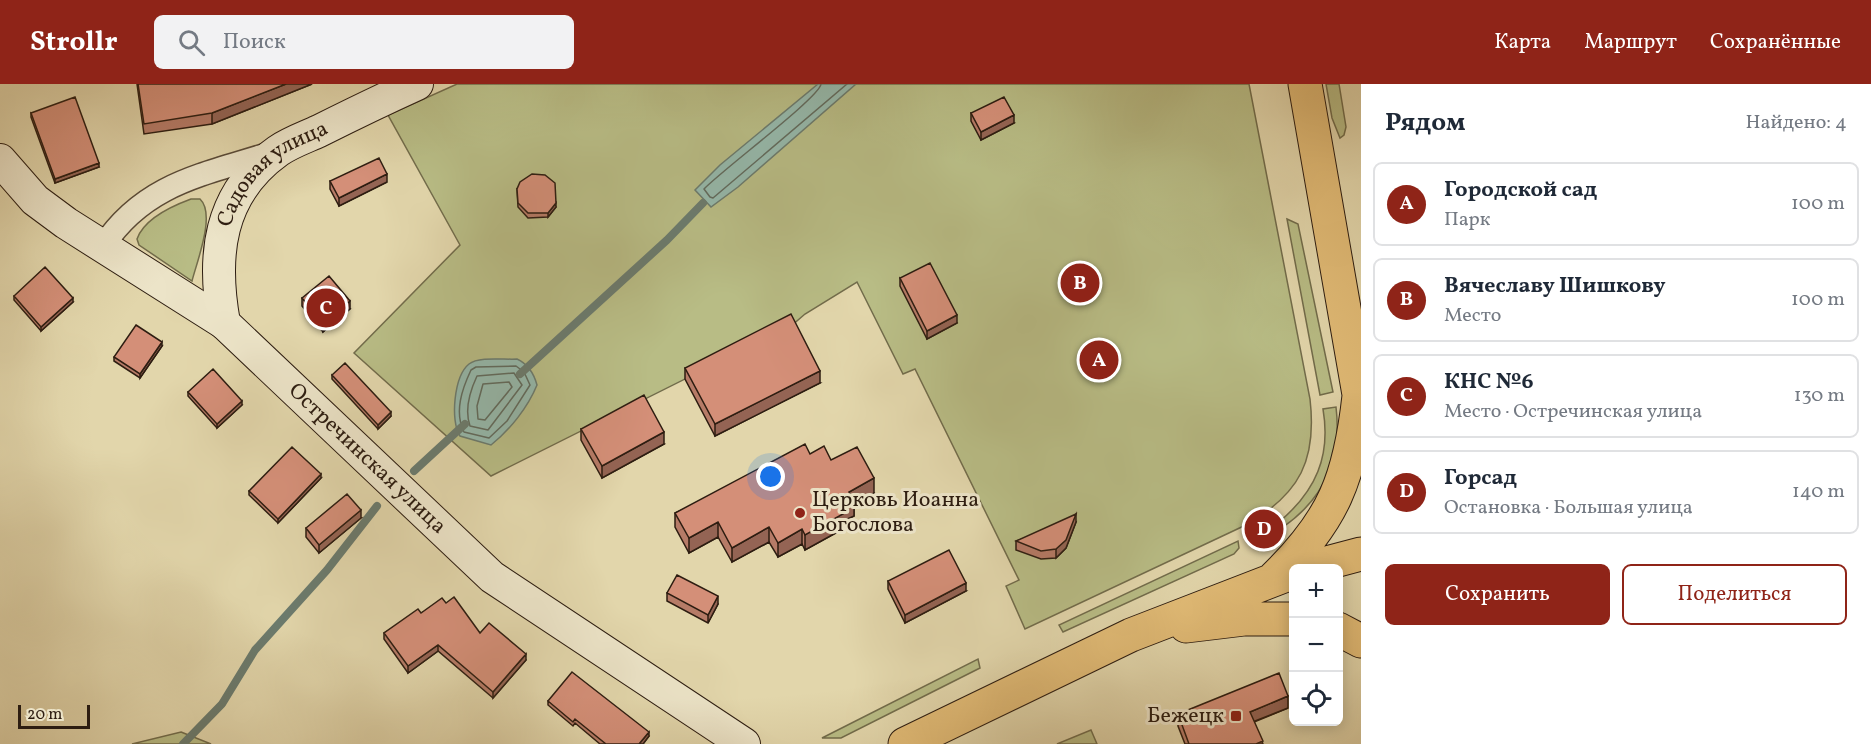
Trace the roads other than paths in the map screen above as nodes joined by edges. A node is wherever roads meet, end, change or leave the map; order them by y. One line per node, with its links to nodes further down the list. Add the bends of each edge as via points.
1 (417, 84): 3 (street, Садовая улица)
2 (1305, 84): 7 (main road)
3 (278, 151): 5 (street, via 156,193 118,224); 6 (street, Садовая улица, via 249,179 226,218 217,285)
4 (0, 160): 5 (street, Остречинская улица, via 35,200)
5 (103, 246): 6 (street, Остречинская улица)
6 (224, 323): 15 (street, Остречинская улица, via 492,577)
7 (1360, 401): 10 (main road, via 1343,484 1310,541)
8 (1361, 554): 9 (main road)
9 (1323, 564)
10 (1284, 575): 13 (main road)
11 (1289, 619): 13 (main road, via 1244,619)
12 (1343, 632): 14 (main road)
13 (1131, 635): 16 (main road)
14 (1361, 641)
15 (744, 744)
16 (905, 744)

